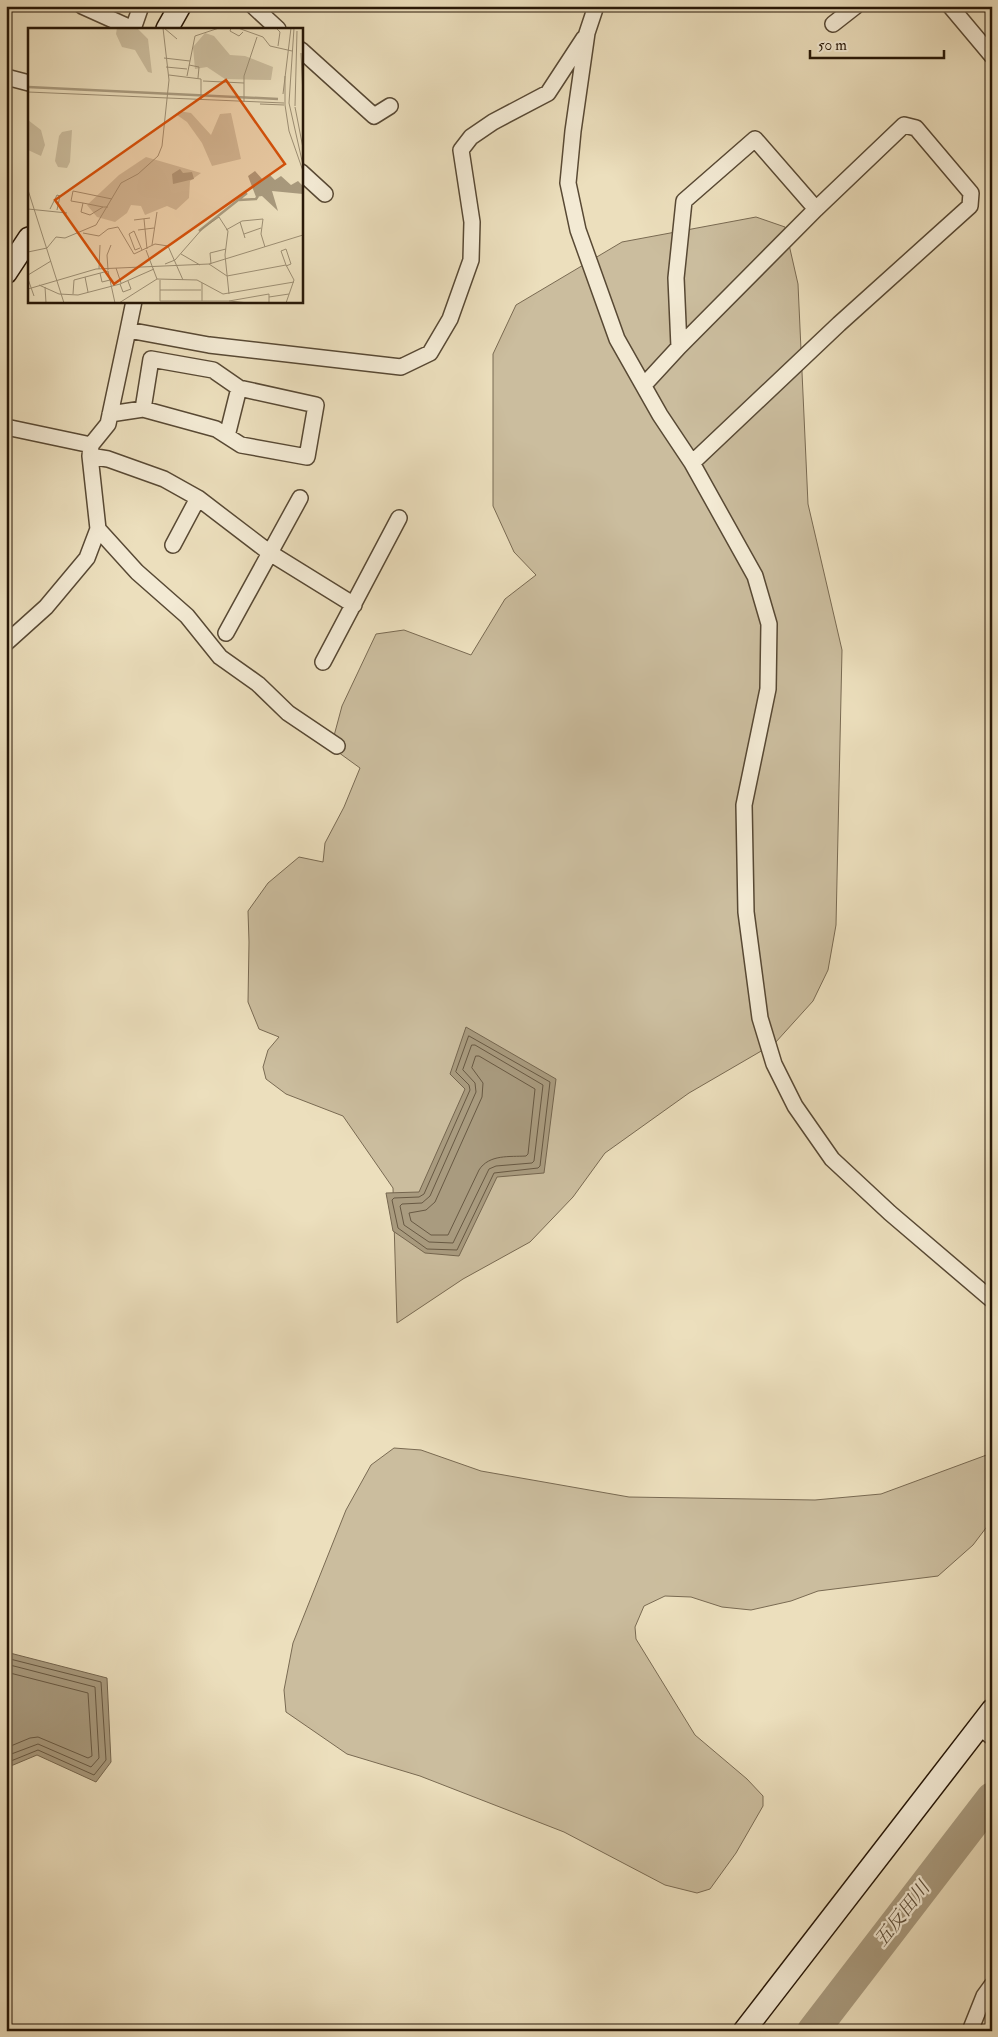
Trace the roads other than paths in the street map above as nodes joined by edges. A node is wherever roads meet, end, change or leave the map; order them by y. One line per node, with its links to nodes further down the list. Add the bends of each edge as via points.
1 (82, 6): 9 (street)
2 (141, 6): 10 (street)
3 (180, 6): 11 (street)
4 (253, 6): 12 (street)
5 (596, 6): 13 (street)
6 (856, 6): 8 (street)
7 (950, 6): 15 (street)
8 (833, 24)
9 (131, 28)
10 (133, 28)
11 (167, 28)
12 (277, 28)
13 (587, 32): 25 (street, via 548,93 493,122 471,137 461,150 472,222 471,260 450,319 430,353 402,367 209,345); 27 (street, via 568,183 578,230 616,339)
14 (302, 51): 18 (street, via 374,116)
15 (992, 56)
16 (6, 78): 17 (street)
17 (28, 83)
18 (390, 106)
19 (302, 173): 20 (street)
20 (325, 194)
21 (816, 209): 26 (street); 26 (street, via 755,139 684,202 676,278); 34 (street, via 904,125 916,128 971,193 970,206)
22 (28, 240): 23 (street)
23 (6, 273)
24 (134, 302): 25 (street)
25 (128, 330): 30 (street)
26 (679, 347): 27 (street)
27 (644, 385): 34 (street)
28 (239, 388): 29 (street, via 213,370 151,359); 32 (street); 32 (street, via 316,405 307,457 241,445)
29 (142, 409): 30 (street); 32 (street, via 216,429)
30 (110, 414): 33 (street, via 108,424)
31 (6, 427): 33 (street)
32 (227, 436)
33 (91, 451): 35 (street, via 164,479); 38 (street)
34 (692, 463): 46 (street, via 755,576 769,624 768,689 744,805 746,912 760,1018 774,1064 795,1106 832,1159)
35 (198, 498): 39 (street); 40 (street)
36 (300, 498): 40 (street)
37 (400, 518): 41 (street)
38 (98, 529): 43 (street, via 87,558 46,607); 45 (street, via 136,572 187,616 220,657 258,684 288,712)
39 (173, 545)
40 (270, 553): 41 (street); 42 (street)
41 (354, 605): 44 (street)
42 (226, 633)
43 (6, 643)
44 (323, 662)
45 (337, 746)
46 (992, 1300)
47 (988, 1725): 49 (street)
48 (992, 1985): 50 (street)
49 (744, 2031)
50 (970, 2031)

